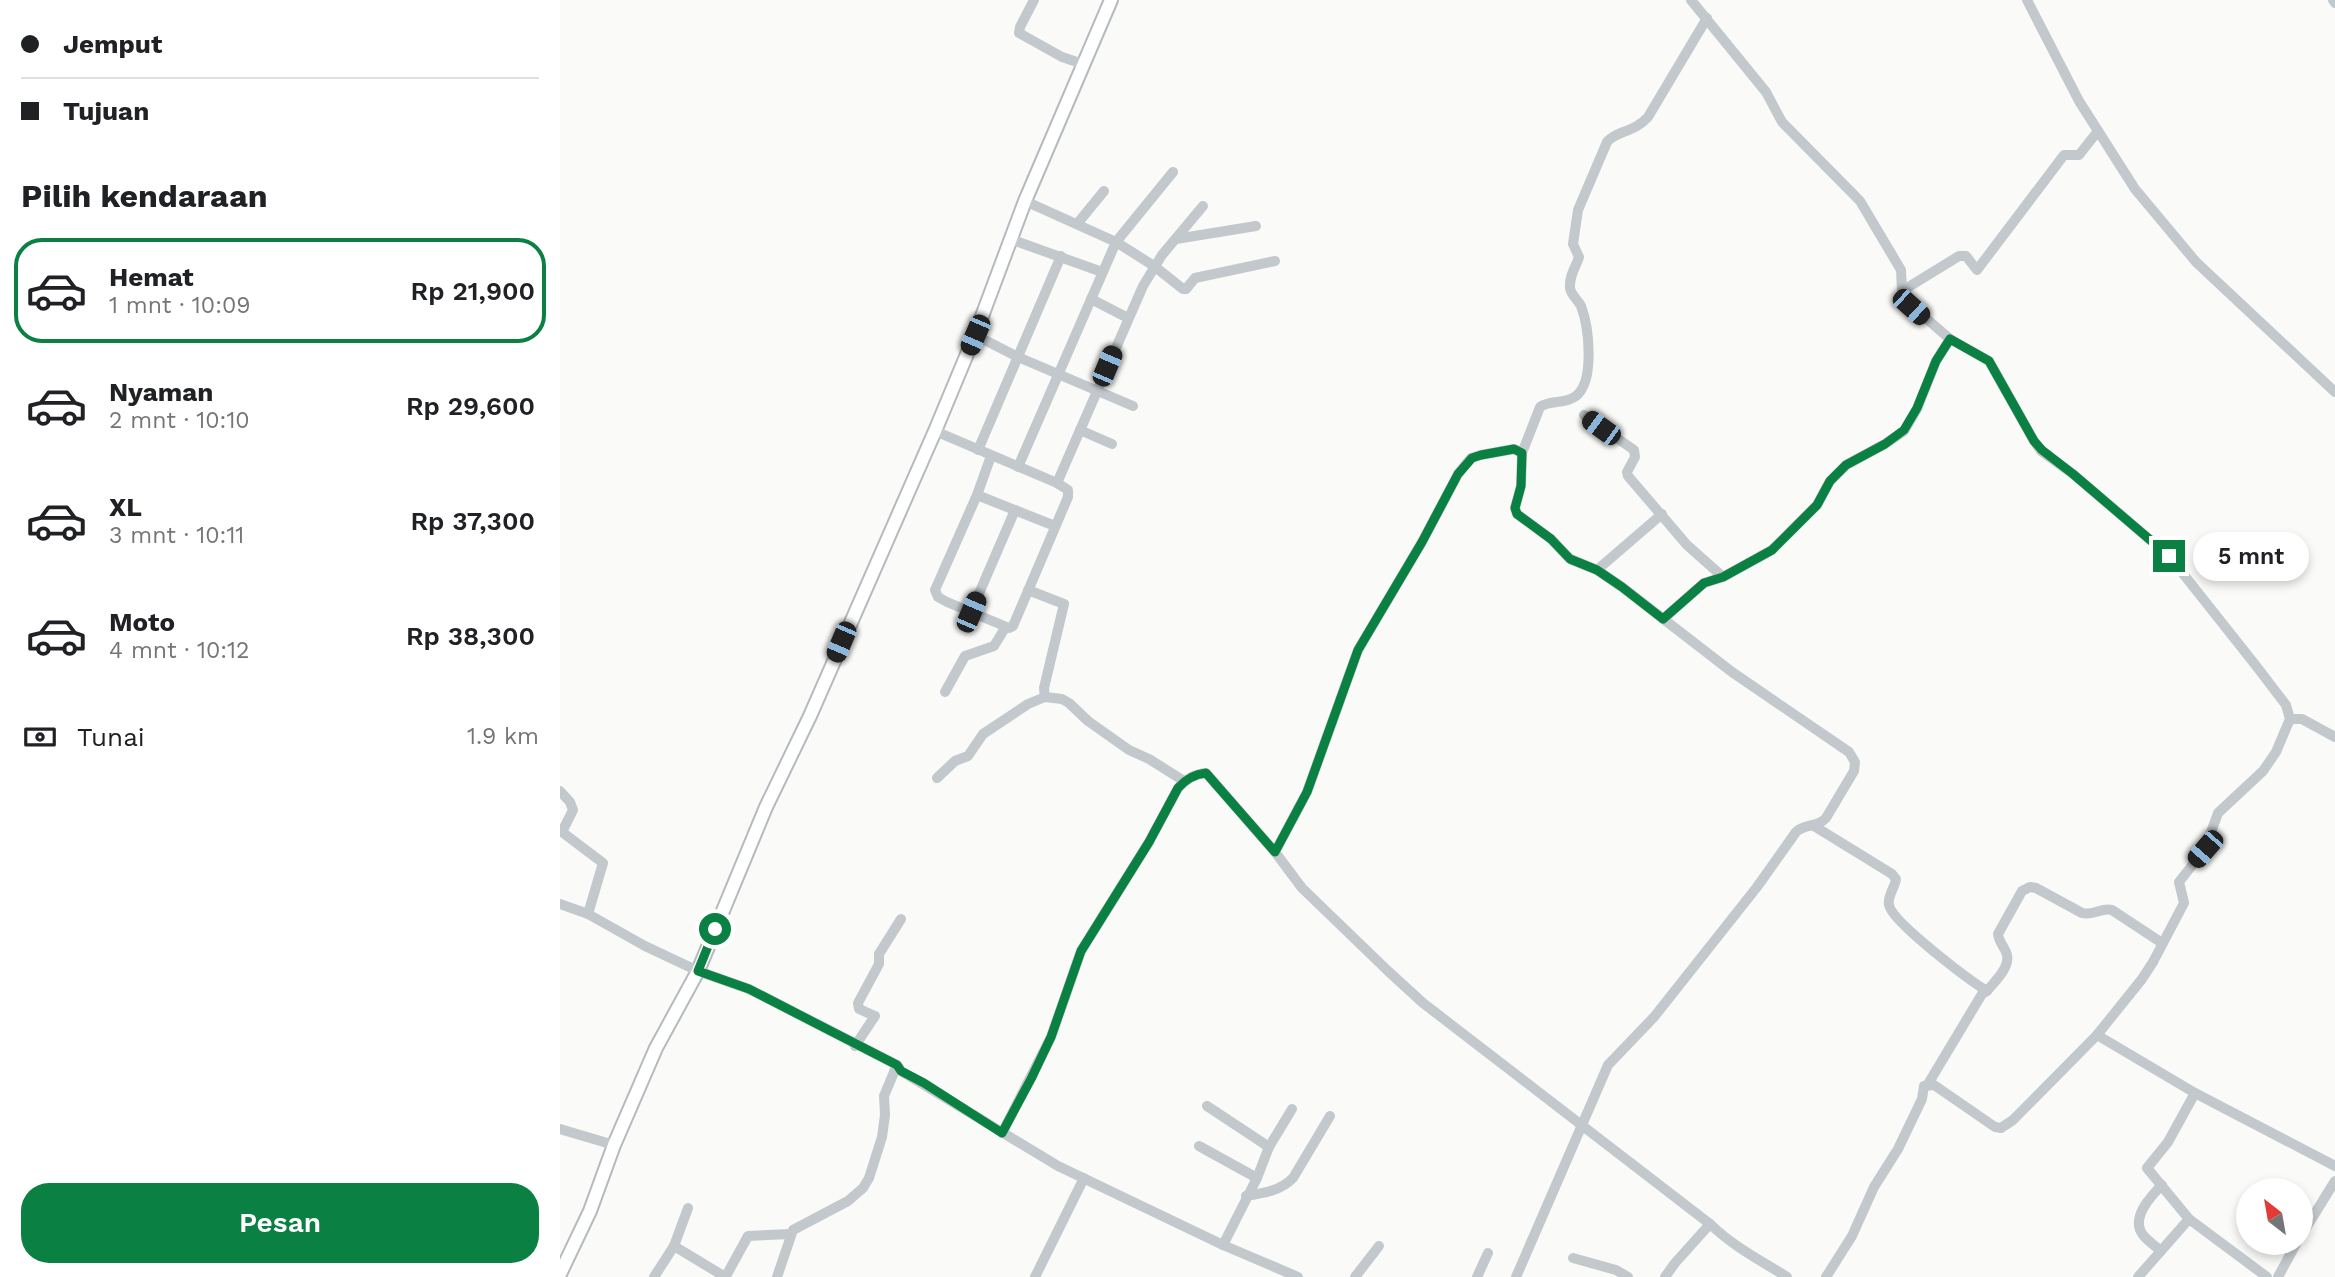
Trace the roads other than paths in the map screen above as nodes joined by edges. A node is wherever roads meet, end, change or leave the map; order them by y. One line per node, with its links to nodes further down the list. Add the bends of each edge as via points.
1 (1034, 0): 6 (street, via 1020,33)
2 (1111, 0): 6 (main road)
3 (1692, 0): 5 (street)
4 (2027, 0): 7 (street)
5 (1707, 18): 21 (street, via 1766,92 1782,122 1860,201 1901,270); 36 (street, via 1648,117 1634,130 1607,142 1583,198 1573,236 1579,257 1570,289 1581,306 1589,344 1586,382 1575,397 1540,407)
6 (1083, 64): 10 (main road)
7 (2098, 131): 21 (street, via 2079,155 2064,155 1977,270 1966,257 1959,256); 29 (street, via 2135,189 2196,262)
8 (1173, 173): 16 (street)
9 (1104, 191): 12 (street)
10 (1025, 201): 12 (street); 14 (main road)
11 (1203, 206): 15 (street)
12 (1077, 225): 16 (street)
13 (1256, 226): 15 (street)
14 (1010, 239): 17 (street); 24 (main road)
15 (1176, 239): 19 (street)
16 (1116, 242): 19 (street); 20 (street)
17 (1061, 256): 20 (street); 26 (street)
18 (1275, 261): 19 (street, via 1195,278 1186,289)
19 (1154, 266): 23 (street)
20 (1102, 272): 22 (street)
21 (1902, 291): 25 (street, via 1911,307)
22 (1091, 299): 23 (street); 27 (street)
23 (1128, 318): 28 (street)
24 (975, 335): 26 (street); 33 (main road)
25 (1950, 339): 45 (street, via 1904,430 1846,465 1830,481 1817,505 1772,550); 52 (street, via 1989,361 2042,450 2169,556 2286,705)
26 (1018, 357): 27 (street); 35 (street)
27 (1059, 373): 28 (street); 38 (street)
28 (1097, 390): 30 (street); 32 (street)
29 (2335, 392)
30 (1133, 406)
31 (1584, 415): 42 (street, via 1634,450 1628,476)
32 (1080, 430): 34 (street); 39 (street)
33 (935, 431): 35 (street); 63 (main road, via 766,807)
34 (1112, 444)
35 (978, 450): 37 (street)
36 (1522, 453): 44 (street, via 1517,514 1570,559); 58 (street, via 1514,449 1481,455 1458,474 1358,650 1307,792)
37 (991, 456): 38 (street); 40 (street)
38 (1018, 467): 39 (street)
39 (1057, 483): 43 (street, via 1069,494)
40 (977, 495): 41 (street); 47 (street, via 935,590 938,597)
41 (1015, 510): 43 (street); 47 (street)
42 (1662, 514): 44 (street); 45 (street, via 1687,545)
43 (1055, 526): 46 (street)
44 (1597, 570): 48 (street)
45 (1723, 577): 48 (street, via 1704,583)
46 (1028, 590): 49 (street, via 1013,626); 51 (street, via 1064,604)
47 (971, 612): 49 (street)
48 (1663, 619): 57 (street, via 1850,752 1854,771 1826,818)
49 (1005, 628): 50 (street, via 991,648 967,654)
50 (945, 692)
51 (1045, 697): 54 (street, via 983,734 968,756); 55 (street, via 1069,703 1129,750)
52 (2290, 719): 53 (street, via 2302,719); 62 (street, via 2263,771 2218,813 2205,849 2179,882 2184,903)
53 (2335, 737)
54 (937, 778)
55 (1184, 781): 58 (street, via 1206,773); 75 (street, via 1081,951 1051,1037)
56 (560, 792): 60 (street, via 573,810 562,832 603,863)
57 (1814, 826): 64 (street, via 1892,874 1896,883 1889,900 1891,910 1923,943); 73 (street, via 1801,826 1654,1017 1608,1065)
58 (1275, 852): 73 (street, via 1301,888 1423,1003)
59 (560, 904): 60 (street)
60 (588, 914): 63 (street)
61 (901, 919): 66 (street, via 879,954 879,964 858,1003 859,1009 875,1016)
62 (2162, 943): 64 (street, via 2112,910 2087,915 2030,887 2022,891 1998,934 2007,965); 65 (street, via 2142,979)
63 (698, 971): 66 (street, via 749,989); 76 (main road, via 656,1048)
64 (1987, 991): 68 (street)
65 (2097, 1035): 68 (street, via 2001,1128); 69 (street)
66 (855, 1045): 67 (street)
67 (897, 1065): 75 (street); 89 (street, via 884,1096 882,1137 863,1188)
68 (1928, 1084): 108 (street, via 1898,1149)
69 (2195, 1093): 79 (street); 83 (street, via 2168,1142 2147,1168)
70 (1207, 1106): 78 (street)
71 (1292, 1108): 78 (street)
72 (1330, 1116): 84 (street, via 1287,1184)
73 (1582, 1125): 88 (street); 104 (street)
74 (560, 1129): 76 (street)
75 (1002, 1133): 80 (street)
76 (614, 1145): 97 (main road, via 590,1212)
77 (1199, 1146): 81 (street)
78 (1269, 1147): 81 (street)
79 (2335, 1166)
80 (1084, 1178): 90 (street); 100 (street)
81 (1258, 1178): 84 (street)
82 (2335, 1181): 86 (street)
83 (2162, 1185): 87 (street); 93 (street, via 2143,1204 2140,1228)
84 (1247, 1196): 90 (street)
85 (688, 1208): 91 (street)
86 (2314, 1215)
87 (2189, 1219): 93 (street); 110 (street)
88 (1710, 1224): 106 (street); 107 (street, via 1751,1257)
89 (790, 1234): 91 (street, via 748,1236 726,1276); 99 (street)
90 (1223, 1245): 101 (street)
91 (674, 1246): 98 (street)
92 (1379, 1246): 102 (street)
93 (2161, 1251): 109 (street)
94 (1488, 1253): 103 (street)
95 (2290, 1255): 111 (street)
96 (1573, 1258): 105 (street)
97 (560, 1274)
98 (654, 1277)
99 (778, 1277)
100 (1035, 1277)
101 (1298, 1277)
102 (1355, 1277)
103 (1477, 1277)
104 (1516, 1277)
105 (1628, 1277)
106 (1665, 1277)
107 (1787, 1277)
108 (1826, 1277)
109 (2138, 1277)
110 (2267, 1277)
111 (2278, 1277)

